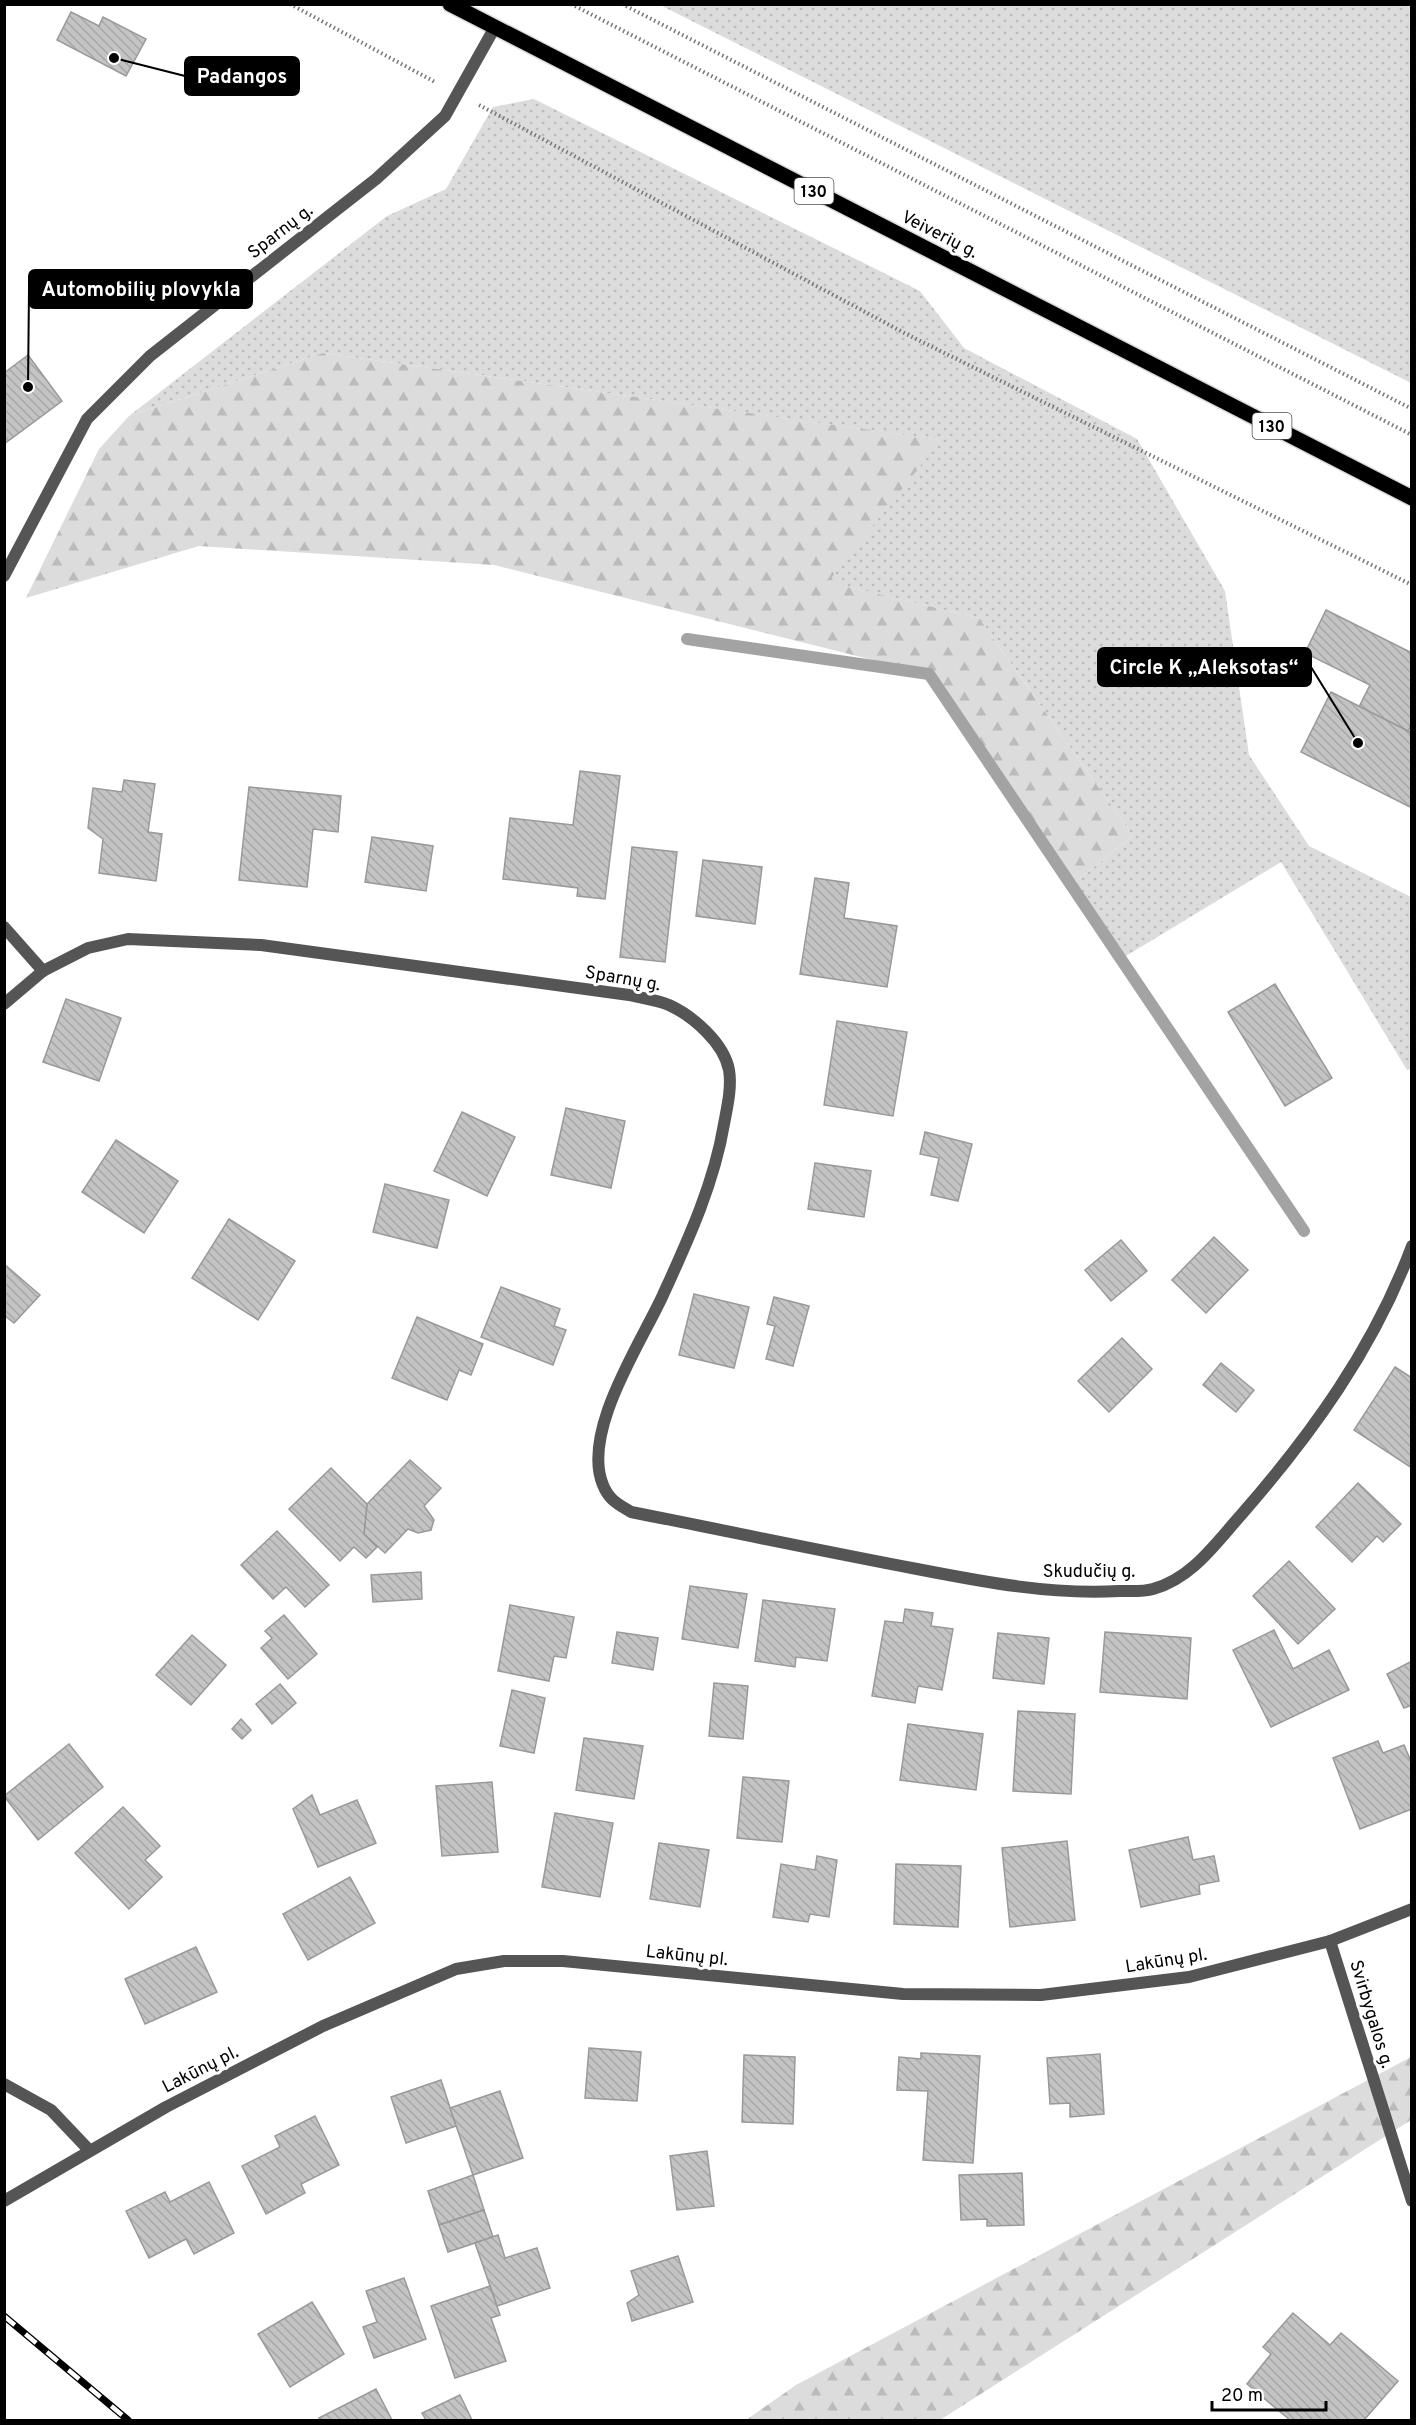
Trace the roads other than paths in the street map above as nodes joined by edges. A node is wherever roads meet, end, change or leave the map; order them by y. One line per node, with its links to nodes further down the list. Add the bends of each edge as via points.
1 (450, 4): 2 (main road, Veiverių g. / 130)
2 (495, 27): 3 (main road, Veiverių g. / 130); 4 (street, Sparnų g., via 445,116 376,179 150,356 87,418)
3 (1412, 498)
4 (4, 576)
5 (4, 927): 6 (street)
6 (43, 971): 7 (street, Sparnų g.); 9 (street, Sparnų g., via 88,948 128,939 261,945 629,995 669,1005 700,1025 729,1070 728,1106 718,1159 662,1297 604,1419 602,1483 610,1500)
7 (4, 1004)
8 (1412, 1246): 9 (street, Skudučių g., via 1385,1310 1331,1401 1281,1468 1201,1561 1175,1580 1152,1589 1104,1592 1021,1587)
9 (632, 1512)
10 (1412, 1909): 11 (street, Lakūnų pl.)
11 (1330, 1941): 13 (street, Lakūnų pl., via 1189,1977 1041,1995 903,1994 563,1961 504,1961 456,1969 323,2026); 15 (street, Svirbygalos g.)
12 (4, 2084): 13 (street, via 51,2110)
13 (89, 2150): 14 (street, Lakūnų pl.)
14 (4, 2201)
15 (1412, 2201)

